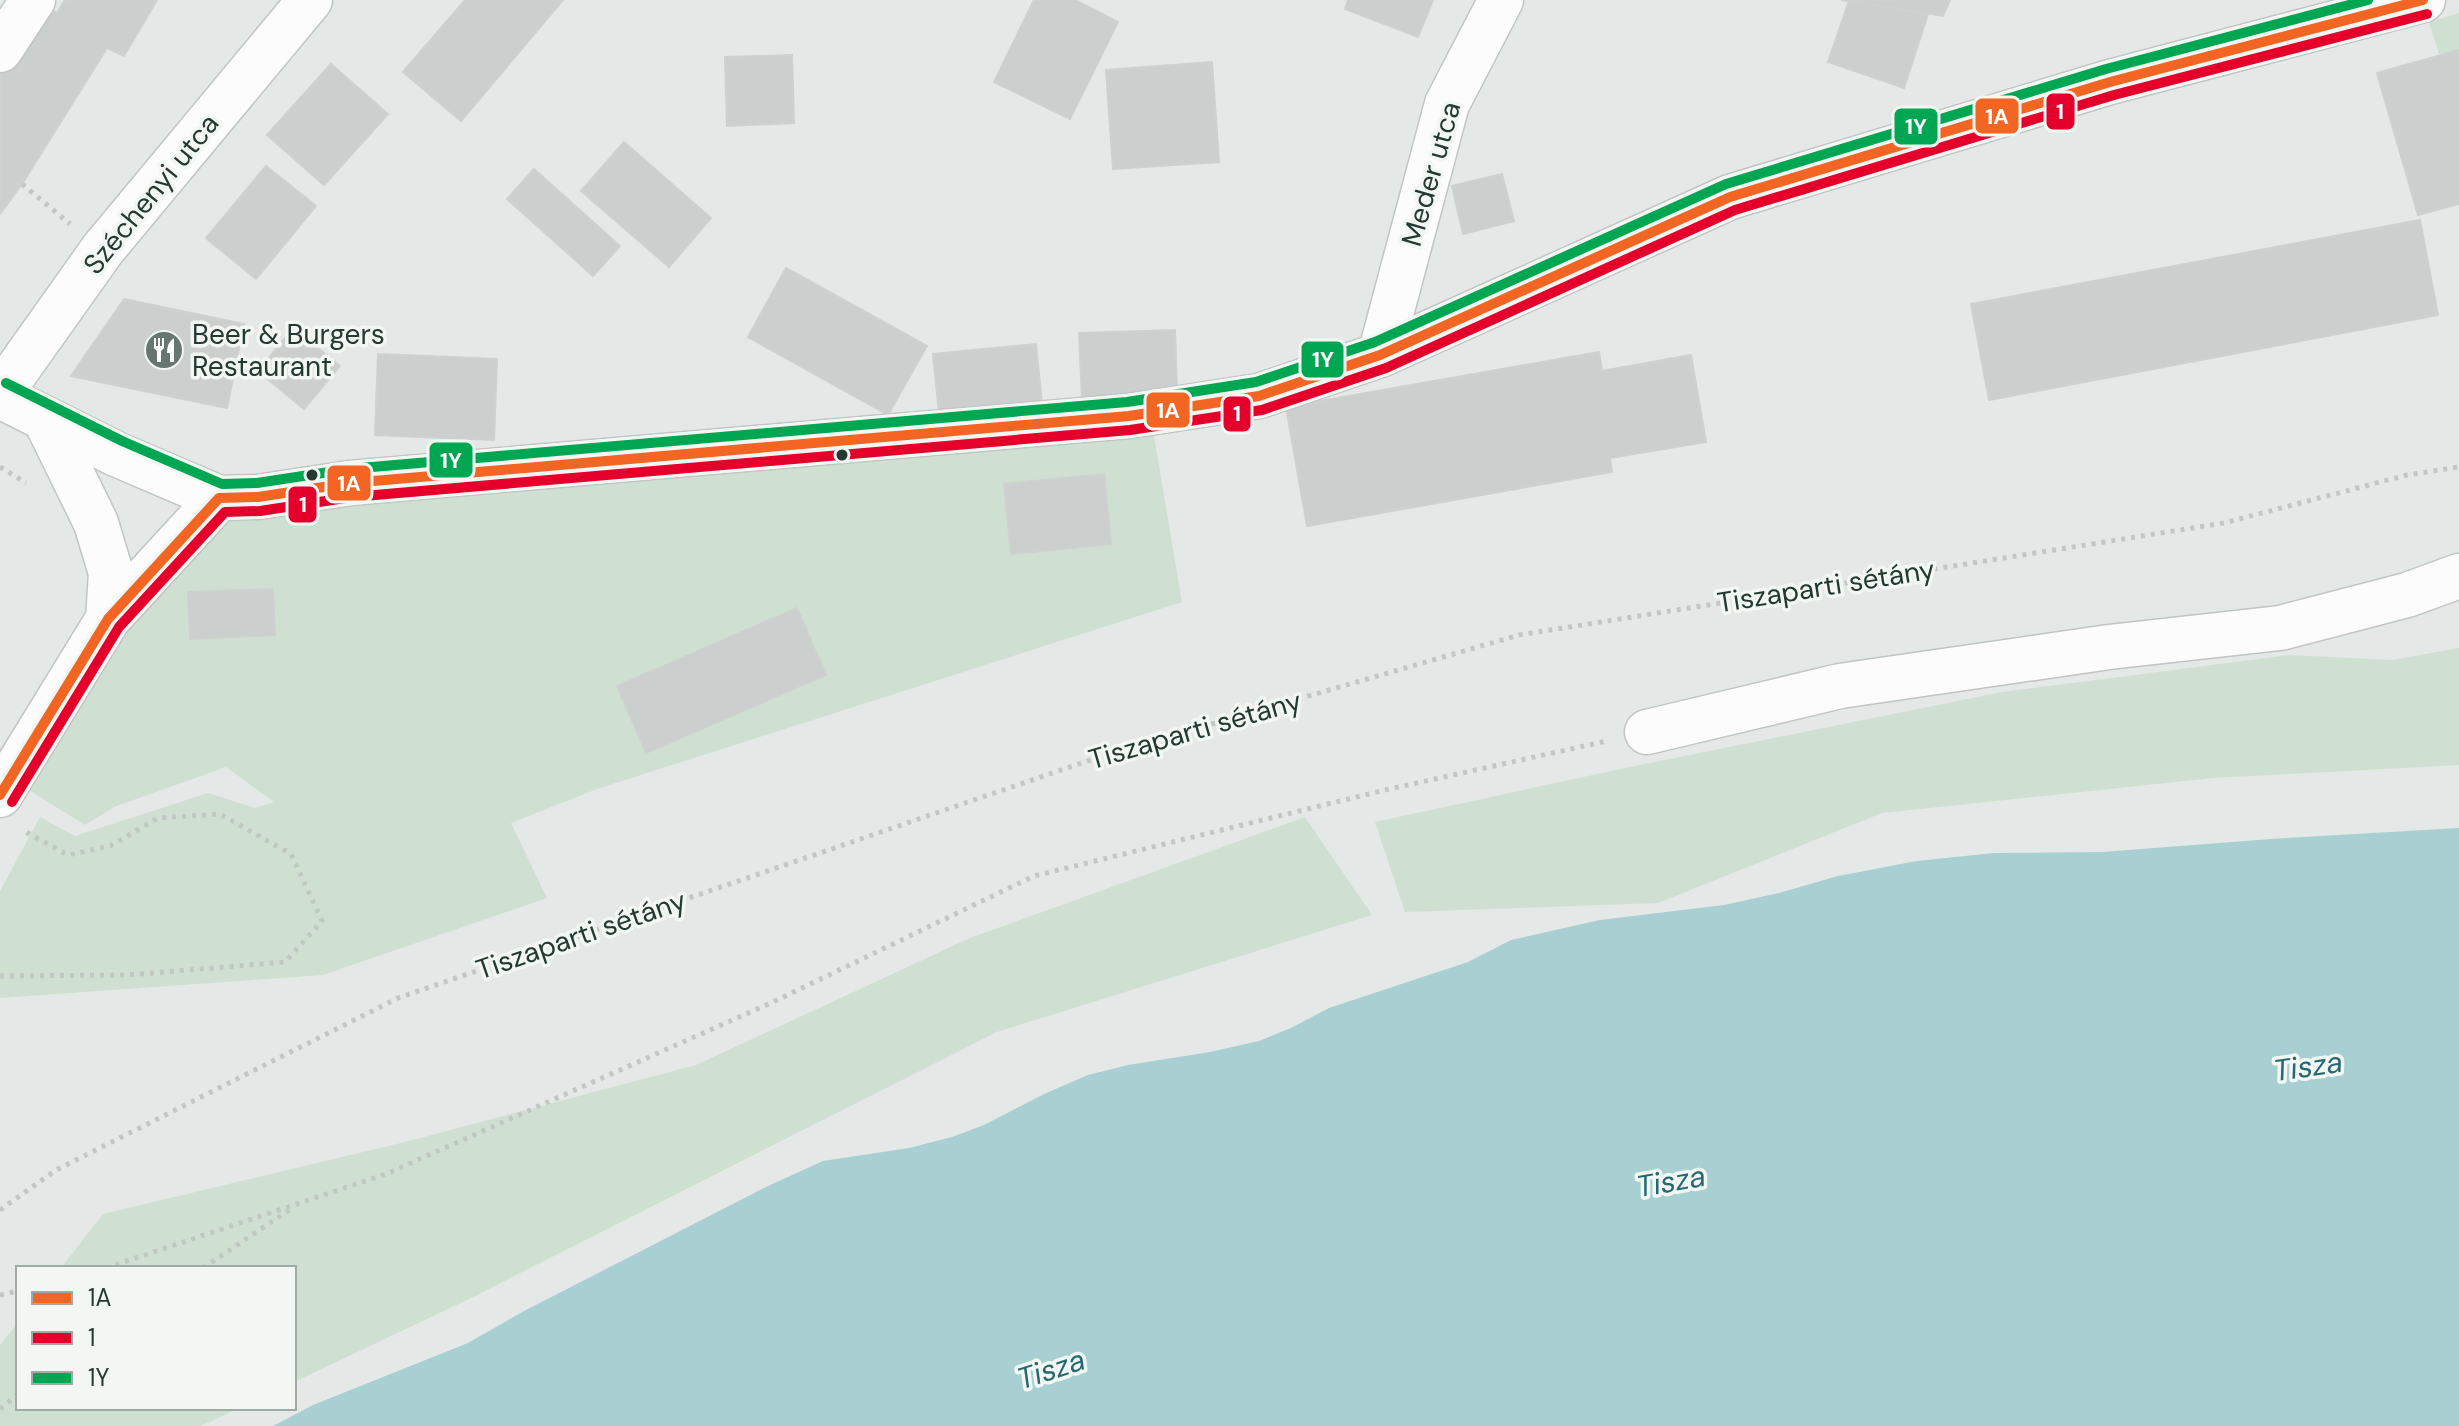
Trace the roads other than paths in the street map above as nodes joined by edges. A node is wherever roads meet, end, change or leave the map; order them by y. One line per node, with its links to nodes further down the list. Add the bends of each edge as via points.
1 (33, 0): 5 (street)
2 (310, 0): 7 (street, Széchenyi utca, via 103,249)
3 (1501, 0): 6 (street, Meder utca, via 1447,104)
4 (2423, 0): 6 (street, via 2110,82 1730,197)
5 (0, 50)
6 (1380, 355): 9 (street, via 1259,396 1129,416)
7 (0, 395): 8 (street)
8 (45, 419): 9 (street); 11 (street, via 96,523 111,573)
9 (219, 498): 11 (street)
10 (2459, 576): 12 (street, via 2280,628 1840,686)
11 (108, 619): 13 (street)
12 (1647, 732)
13 (7, 810)

